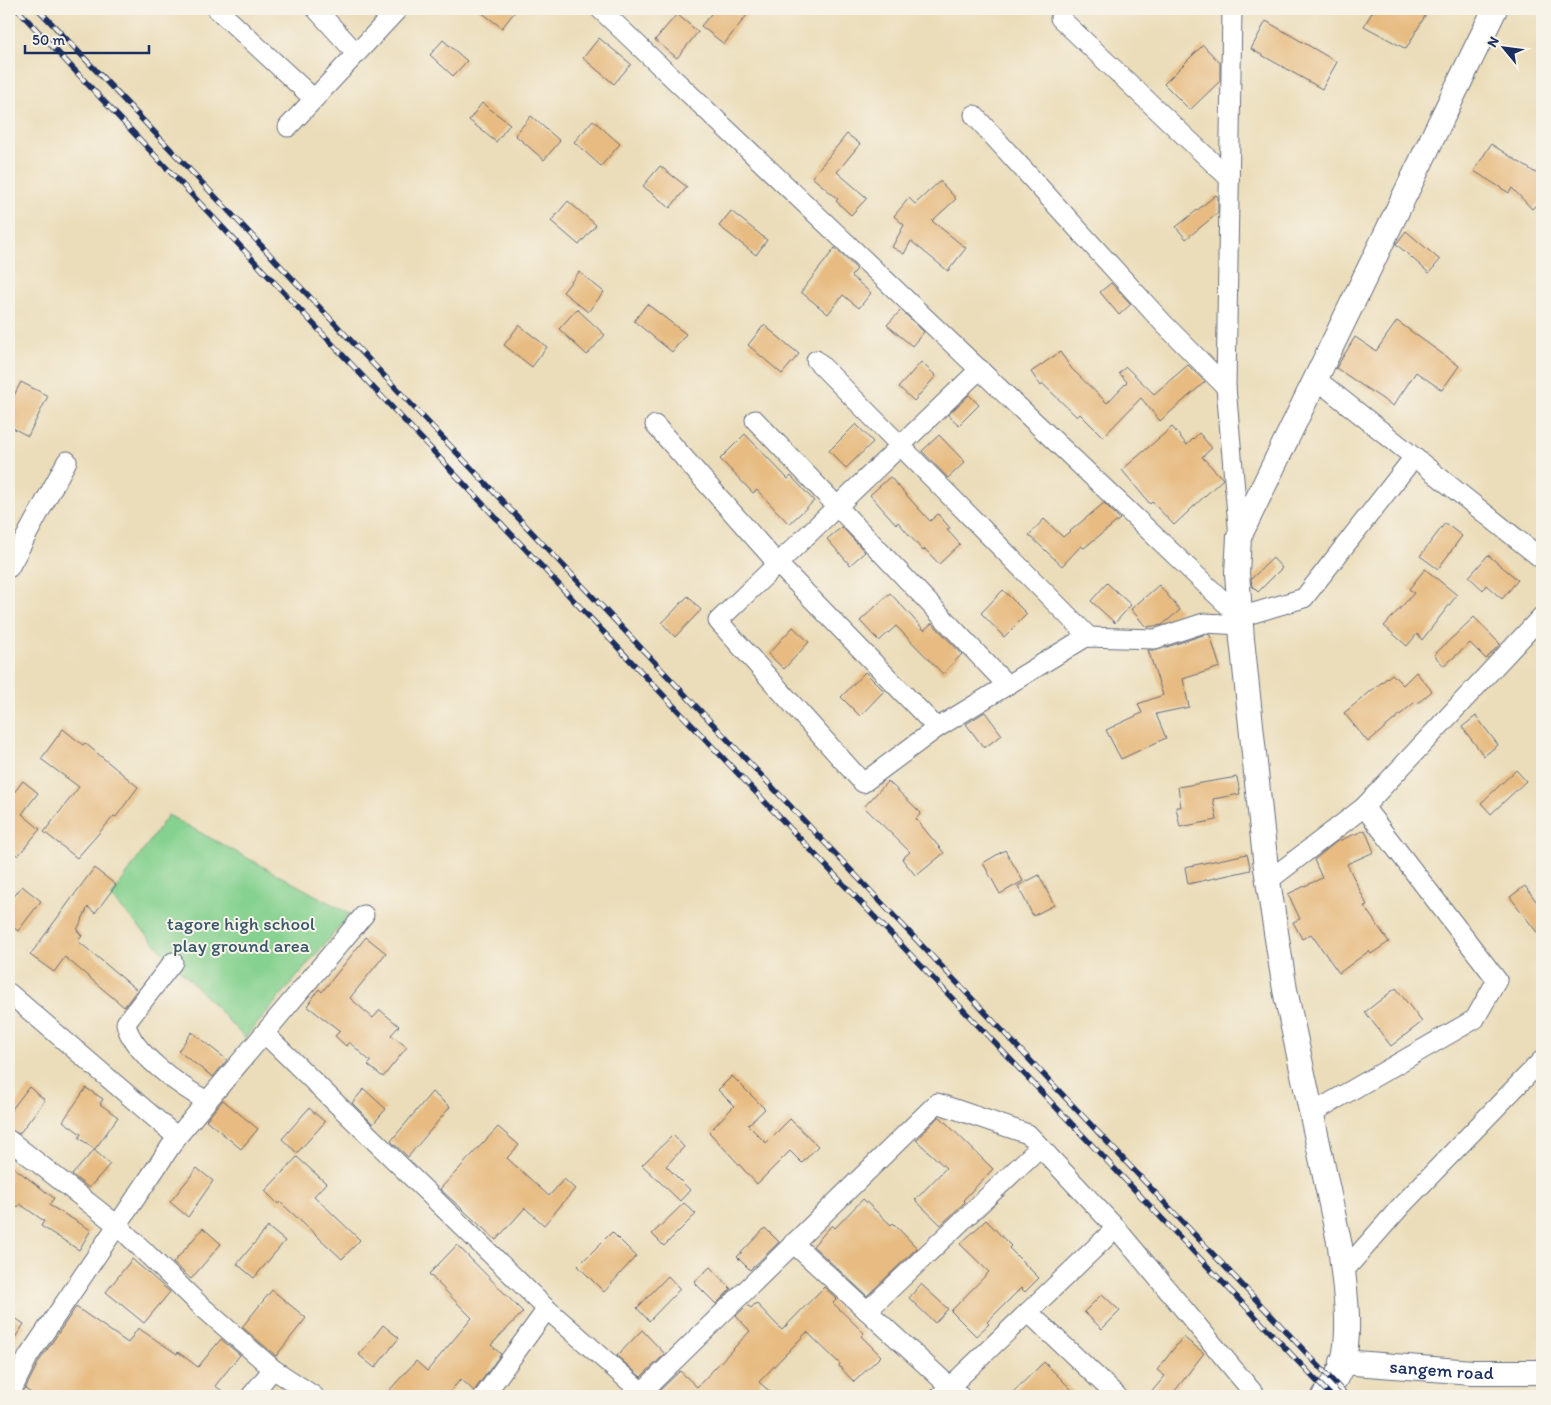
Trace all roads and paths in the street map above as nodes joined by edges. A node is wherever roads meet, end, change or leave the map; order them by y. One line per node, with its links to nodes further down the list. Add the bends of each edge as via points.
1 (217, 9): 9 (street)
2 (316, 9): 8 (street)
3 (398, 9): 8 (street)
4 (600, 9): 14 (street)
5 (1232, 9): 12 (street)
6 (1495, 9): 15 (main road)
7 (1060, 18): 12 (street)
8 (356, 53): 9 (street)
9 (314, 99): 11 (street)
10 (974, 115): 16 (street, via 1163,323)
11 (288, 127)
12 (1229, 178): 16 (street)
13 (816, 360): 19 (street)
14 (980, 369): 19 (street); 28 (street)
15 (1316, 379): 20 (street); 23 (main road)
16 (1226, 387): 23 (street)
17 (755, 420): 22 (street)
18 (655, 425): 25 (street)
19 (900, 445): 22 (street); 29 (street)
20 (1414, 457): 24 (street); 28 (street, via 1304,598)
21 (67, 461): 26 (street)
22 (838, 505): 25 (street); 30 (street)
23 (1240, 537): 28 (main road, via 1237,573)
24 (1542, 559)
25 (777, 563): 31 (street); 31 (street, via 718,621 863,783)
26 (9, 568)
27 (1542, 616): 32 (street)
28 (1241, 621): 29 (street, via 1204,623 1155,639); 33 (main road)
29 (1089, 637): 30 (street)
30 (1007, 685): 31 (street)
31 (938, 728)
32 (1364, 807): 33 (street); 40 (street, via 1497,980 1475,1019)
33 (1268, 881): 40 (main road, via 1285,990)
34 (364, 915): 37 (street)
35 (173, 962): 39 (street, via 126,1024 128,1033 140,1049 180,1084)
36 (9, 993): 41 (street)
37 (264, 1034): 39 (street); 48 (street)
38 (1542, 1060): 47 (street, via 1401,1206)
39 (207, 1101): 41 (street)
40 (1312, 1113): 47 (main road)
41 (177, 1137): 44 (street)
42 (9, 1140): 44 (street)
43 (1040, 1147): 45 (street); 46 (street, via 1028,1134 937,1103); 49 (street)
44 (117, 1225): 52 (street); 56 (street, via 28,1357)
45 (1116, 1228): 50 (street); 61 (street)
46 (793, 1243): 49 (street); 55 (street)
47 (1343, 1272): 51 (main road, via 1346,1318)
48 (547, 1309): 55 (street); 59 (street)
49 (867, 1311): 54 (street)
50 (1028, 1312): 54 (street); 60 (street)
51 (1342, 1362): 53 (main road, sangem road, via 1472,1372); 62 (main road)
52 (273, 1369): 57 (street); 58 (street)
53 (1542, 1372)
54 (950, 1393)
55 (644, 1394)
56 (9, 1396)
57 (252, 1396)
58 (314, 1396)
59 (484, 1396)
60 (1117, 1396)
61 (1256, 1396)
62 (1324, 1396)

